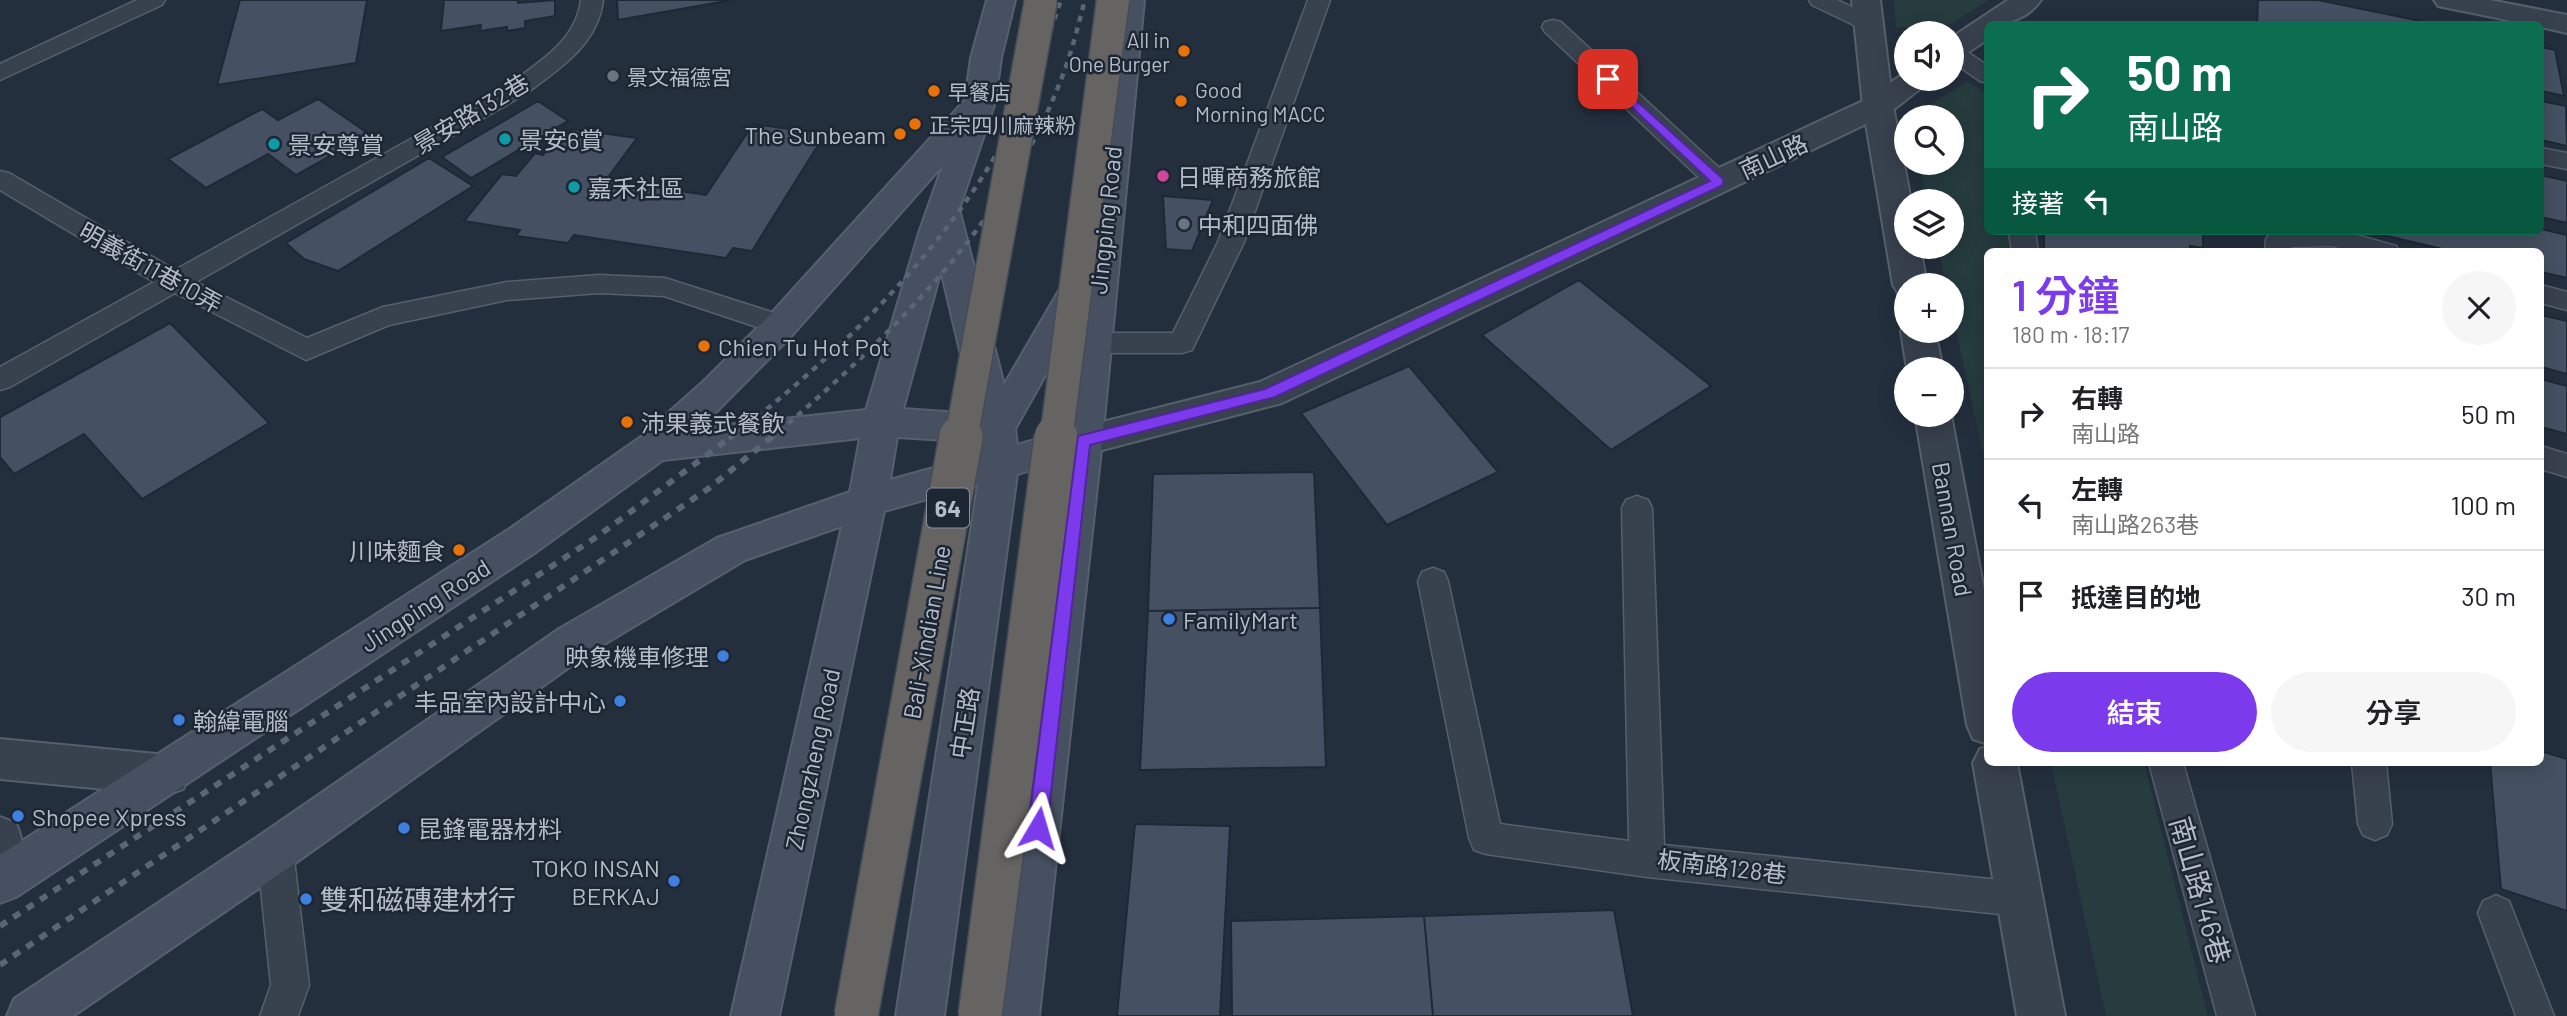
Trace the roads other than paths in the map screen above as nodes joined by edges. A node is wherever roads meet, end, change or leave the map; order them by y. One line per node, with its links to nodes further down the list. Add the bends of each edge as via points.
1 (154, 0): 20 (lane)
2 (592, 0): 33 (lane, 景安路132巷, via 593,13 569,49 516,90)
3 (1001, 0): 22 (main road)
4 (1041, 0): 66 (highway, Bali-Xindian Line / 64, bridge)
5 (1113, 0): 68 (highway, bridge)
6 (1130, 0): 29 (main road, Jingping Road)
7 (1319, 0): 37 (lane, via 1231,242 1182,343)
8 (1820, 0): 12 (lane)
9 (2027, 0): 13 (street)
10 (2448, 0): 11 (street)
11 (2514, 7): 14 (street)
12 (1867, 11): 23 (street)
13 (1995, 21)
14 (2567, 24)
15 (1553, 27): 27 (lane)
16 (1984, 28): 17 (street)
17 (1964, 42)
18 (1964, 60): 19 (lane)
19 (1984, 73)
20 (0, 74)
21 (1898, 91): 23 (street, 南山路)
22 (980, 102): 28 (main road); 36 (main road)
23 (1878, 106): 27 (street, 南山路); 32 (street)
24 (2544, 157): 25 (lane)
25 (2567, 161)
26 (0, 179): 33 (lane, 明義街11巷10弄)
27 (1719, 182): 41 (street, 南山路, via 1269,393)
28 (943, 209): 39 (main road); 43 (main road, 中正路)
29 (1103, 243): 37 (main road, Jingping Road); 43 (main road, 中正路)
30 (2278, 248): 31 (lane, via 2278,239 2332,237)
31 (2372, 248)
32 (1908, 273)
33 (173, 281): 36 (lane, 明義街11巷10弄, via 306,350 383,317 506,291 598,284 665,287); 38 (lane, 景安路132巷)
34 (2544, 295): 35 (lane)
35 (2567, 301)
36 (781, 325): 42 (main road)
37 (1092, 343): 41 (main road, Jingping Road)
38 (0, 380)
39 (881, 422): 42 (main road, Jingping Road); 43 (main road, Jingping Road); 46 (main road)
40 (1935, 427): 49 (street, Bannan Road)
41 (1083, 441): 43 (main road, Jingping Road); 69 (main road)
42 (654, 447): 54 (main road, Jingping Road, via 522,541)
43 (999, 447): 46 (main road, Jingping Road); 67 (main road, 中正路)
44 (2544, 458): 45 (lane)
45 (2567, 466)
46 (867, 501): 57 (main road, Jingping Road, via 731,549 574,641); 65 (main road, Zhongzheng Road)
47 (1637, 508): 58 (lane, 板南路128巷)
48 (1433, 581): 58 (lane, via 1486,838)
49 (1984, 702)
50 (0, 759): 54 (street)
51 (1996, 766): 61 (street)
52 (2167, 766): 71 (lane, 南山路146巷)
53 (2369, 766): 55 (lane)
54 (167, 775): 60 (main road, Jingping Road)
55 (2375, 824)
56 (0, 838): 59 (street)
57 (275, 851): 63 (main road, Jingping Road); 64 (lane, via 290,985)
58 (1647, 860): 61 (lane, 板南路128巷)
59 (0, 869)
60 (0, 881)
61 (2019, 899): 70 (street)
62 (2496, 912): 72 (lane)
63 (31, 1016)
64 (279, 1016)
65 (755, 1016)
66 (856, 1016)
67 (920, 1016)
68 (980, 1016)
69 (1016, 1016)
70 (2040, 1016)
71 (2236, 1016)
72 (2536, 1016)

